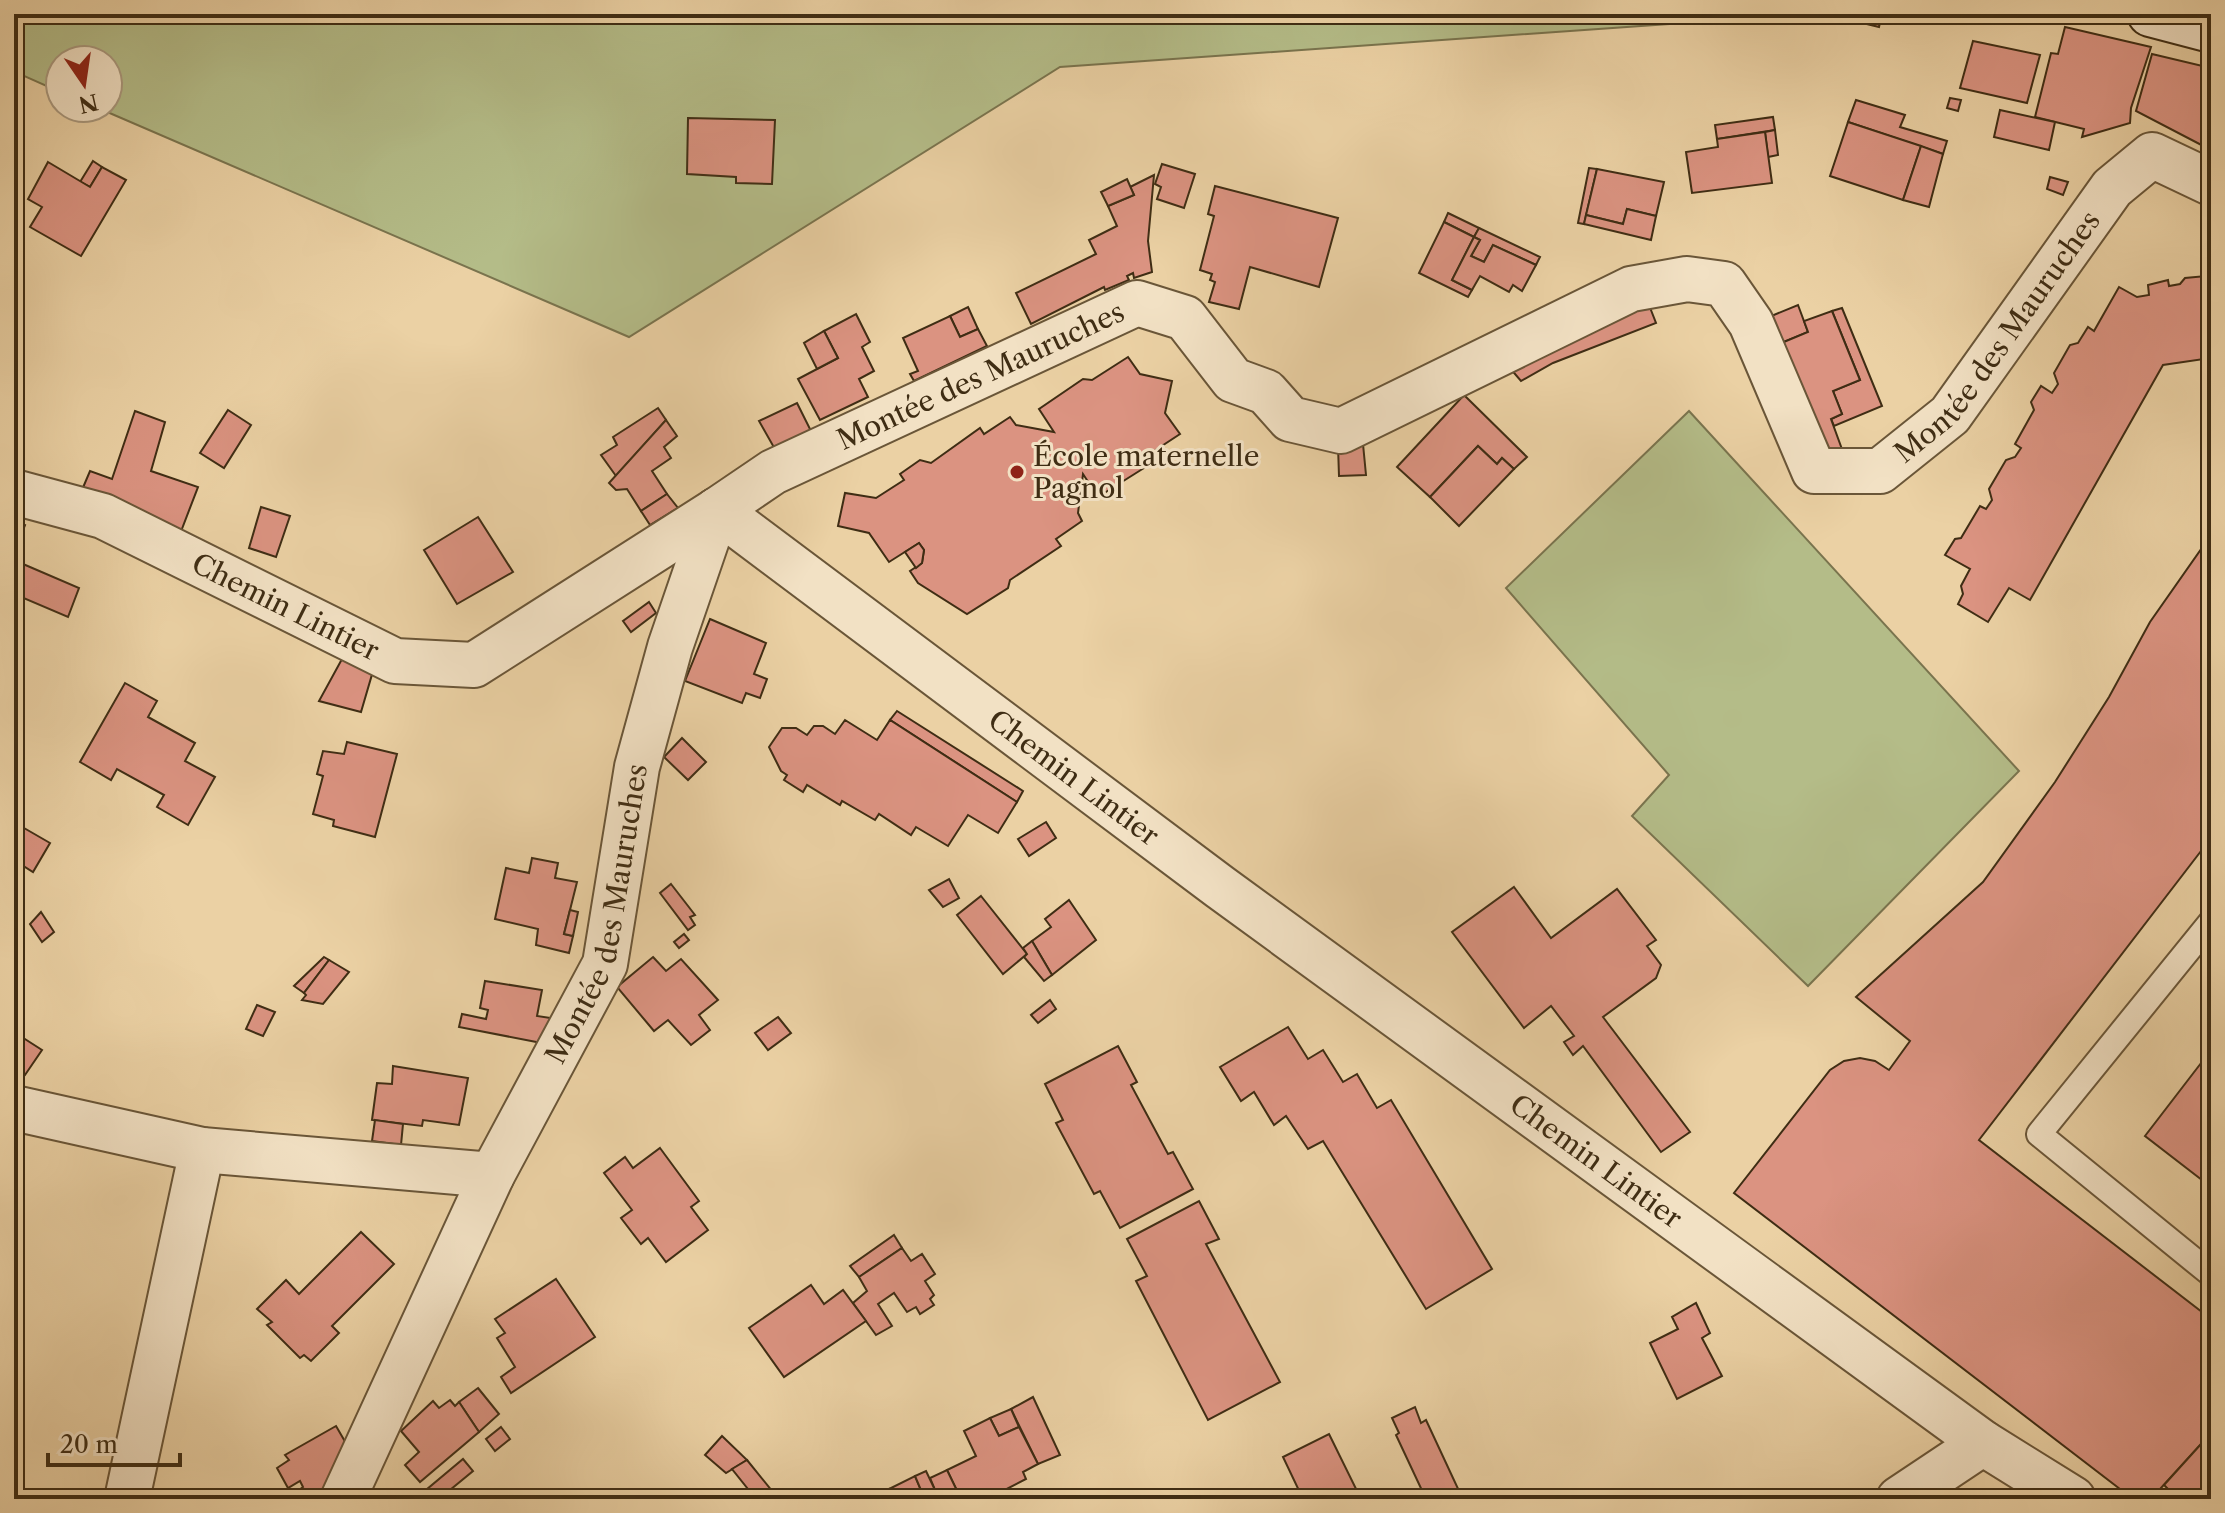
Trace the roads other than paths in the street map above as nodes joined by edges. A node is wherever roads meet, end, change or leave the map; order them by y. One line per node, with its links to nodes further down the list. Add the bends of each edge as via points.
1 (2150, 14): 2 (street)
2 (2211, 30)
3 (2211, 183): 5 (street, Montée des Mauruches, via 2152,155 2112,188 1950,415 1880,471 1814,471 1751,323 1724,284 1687,279 1631,289 1341,431 1290,419 1266,392 1233,380 1185,318 1137,303 773,472)
4 (14, 492): 5 (street, Chemin Lintier, via 103,516 395,661 474,665)
5 (717, 510): 9 (street, Montée des Mauruches, via 670,647 637,767 605,964); 11 (street, Chemin Lintier, via 1220,887)
6 (2211, 922): 10 (lane, via 2039,1134)
7 (14, 1108): 8 (street)
8 (202, 1150): 9 (street); 12 (street)
9 (492, 1175): 13 (street, Montée des Mauruches)
10 (2211, 1274)
11 (1983, 1443): 14 (street); 15 (street, Chemin Lintier)
12 (127, 1499)
13 (343, 1499)
14 (1899, 1499)
15 (2073, 1499)

